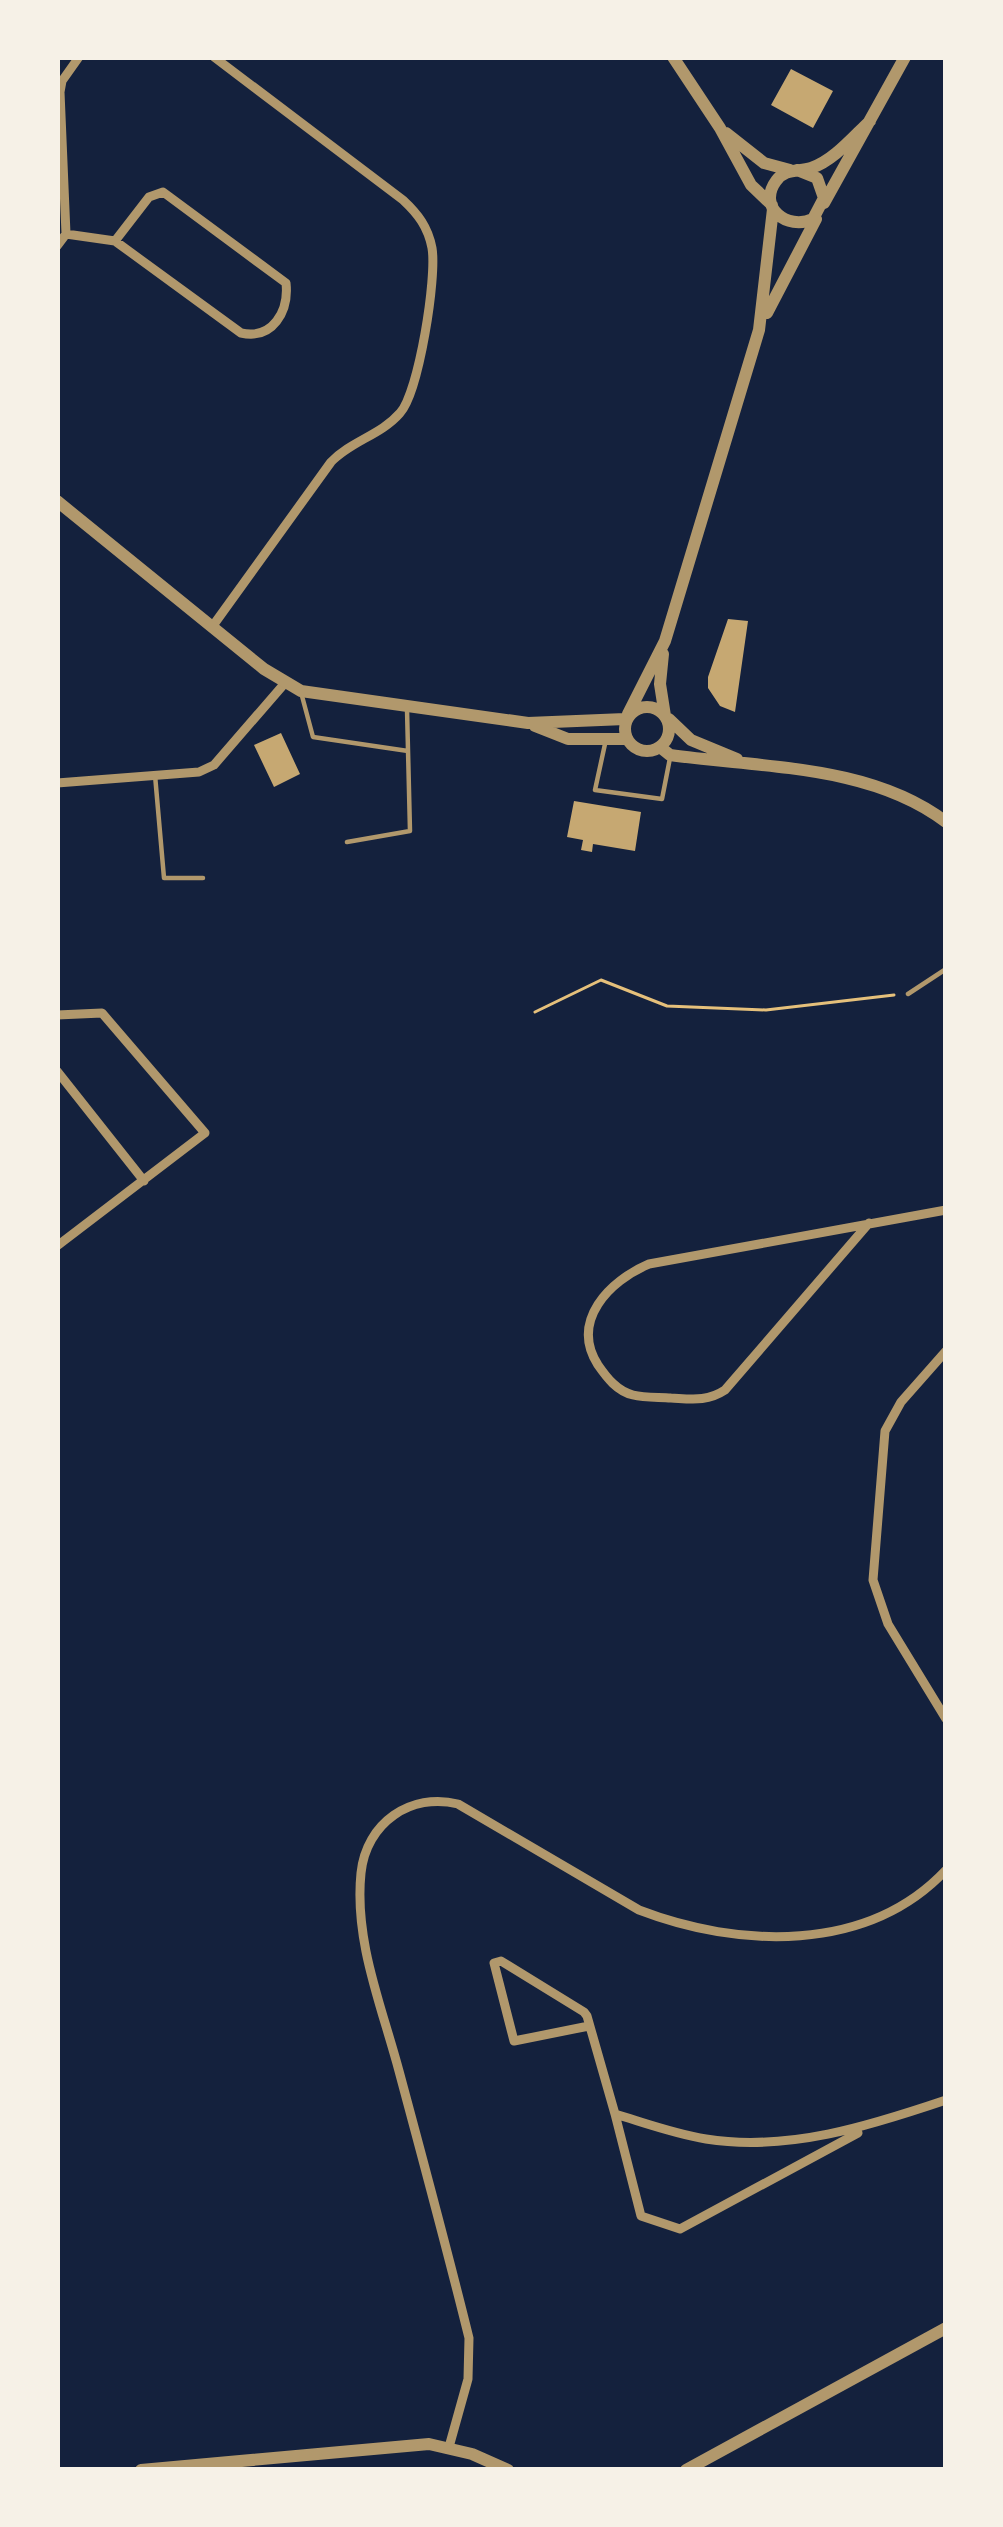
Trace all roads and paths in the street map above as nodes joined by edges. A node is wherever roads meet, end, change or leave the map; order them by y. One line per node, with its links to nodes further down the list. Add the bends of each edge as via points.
1 (79, 57): 10 (street, via 60,92)
2 (214, 57): 15 (street, via 404,200 433,252 417,378 404,409 331,462)
3 (674, 57): 6 (street)
4 (904, 57): 5 (street)
5 (870, 121): 7 (street, via 826,160); 9 (street)
6 (720, 128): 7 (street, via 755,158); 8 (street)
7 (795, 170): 8 (street, via 774,183); 9 (street, via 817,178)
8 (772, 207): 9 (street, via 795,224); 13 (street)
9 (820, 211): 13 (street)
10 (66, 234): 11 (street); 12 (street)
11 (115, 241): 11 (street, via 242,333 256,334 286,310 286,284 163,192 149,196)
12 (57, 246)
13 (759, 330): 16 (street)
14 (57, 501): 15 (street)
15 (212, 627): 17 (street)
16 (665, 641): 20 (street); 21 (street, via 660,684)
17 (285, 683): 18 (street); 28 (street, via 214,765)
18 (301, 691): 19 (street); 25 (lane, via 313,737)
19 (407, 706): 22 (street); 25 (lane)
20 (626, 717): 21 (street, via 646,709); 22 (street); 24 (street)
21 (667, 718): 26 (street); 27 (street, via 692,740)
22 (528, 723): 23 (street, via 568,739)
23 (606, 739): 24 (street); 26 (lane, via 595,790 662,800)
24 (626, 739): 26 (street)
25 (408, 751): 31 (lane, via 410,831)
26 (665, 751): 27 (street)
27 (755, 766): 30 (street, via 890,789)
28 (154, 775): 29 (street); 32 (lane, via 164,878)
29 (57, 783)
30 (946, 822)
31 (347, 842)
32 (203, 878)
33 (946, 969): 34 (lane)
34 (908, 994): 35 (path, via 766,1010 687,1007 601,980)
35 (535, 1012)
36 (57, 1015): 38 (street, via 102,1013 205,1133)
37 (57, 1071): 38 (street)
38 (144, 1181): 41 (street)
39 (946, 1210): 40 (street)
40 (869, 1223): 40 (street, via 715,1397 633,1395 593,1357 595,1306 638,1268)
41 (57, 1246)
42 (946, 1351): 43 (street, via 885,1431 873,1580 887,1624)
43 (946, 1719)
44 (946, 1870): 50 (street, via 865,1922 748,1938 639,1910 458,1804 418,1801 382,1823 361,1868 369,1967 469,2338 468,2379)
45 (589, 2026): 45 (street, via 584,2012 494,1963 514,2041); 47 (street)
46 (946, 2100): 48 (street)
47 (615, 2114): 48 (street, via 737,2142); 48 (street, via 641,2216 680,2229)
48 (873, 2124)
49 (946, 2328): 53 (street)
50 (449, 2447): 51 (street); 52 (street)
51 (141, 2470)
52 (508, 2470)
53 (686, 2470)

